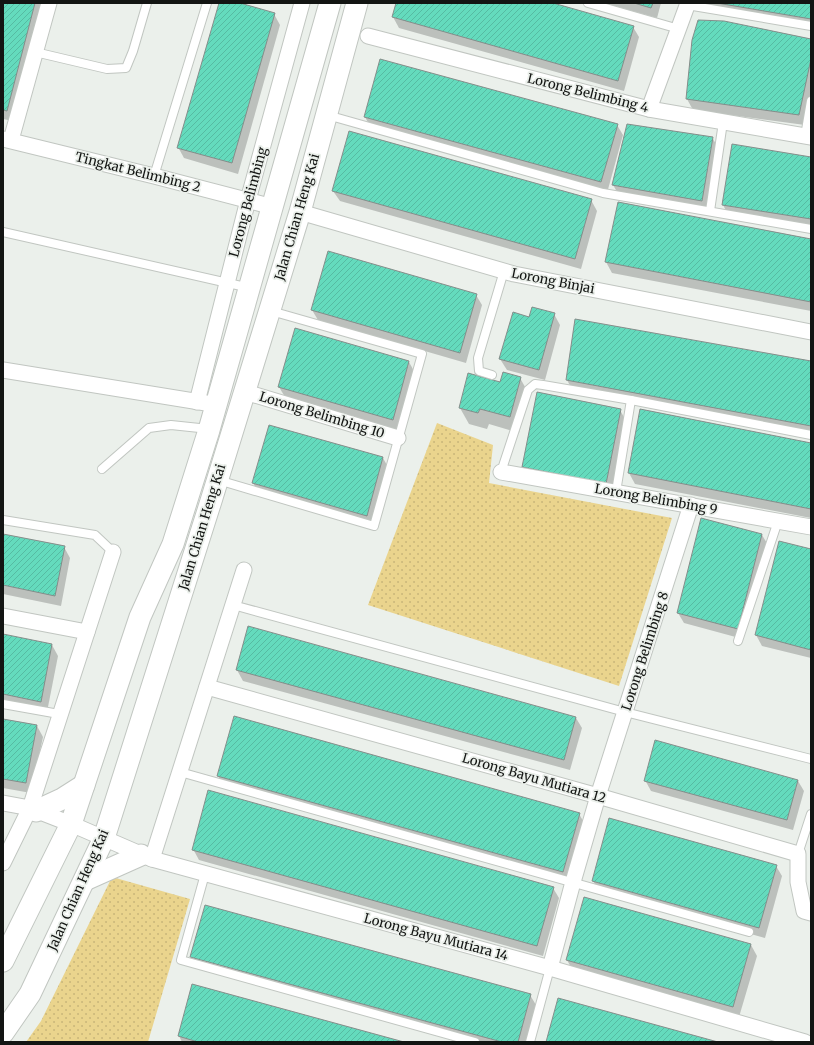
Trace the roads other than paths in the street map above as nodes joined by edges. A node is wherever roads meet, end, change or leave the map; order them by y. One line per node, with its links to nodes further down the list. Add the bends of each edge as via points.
1 (49, 3): 12 (street)
2 (147, 3): 12 (lane, via 126,68 107,69)
3 (207, 3): 19 (lane)
4 (302, 3): 20 (street, Lorong Belimbing)
5 (330, 3): 21 (main road, Jalan Chian Heng Kai)
6 (357, 3): 15 (main road, Jalan Chian Heng Kai)
7 (588, 3): 10 (lane)
8 (688, 4): 9 (lane); 10 (street)
9 (811, 26)
10 (680, 29): 14 (street)
11 (368, 36): 14 (street, Lorong Belimbing 4)
12 (35, 52): 18 (street)
13 (811, 101): 17 (lane)
14 (649, 110): 16 (street, Lorong Belimbing 4)
15 (327, 115): 22 (main road, Jalan Chian Heng Kai); 23 (lane, via 603,193)
16 (723, 122): 17 (street, Lorong Belimbing 4); 23 (lane)
17 (808, 136)
18 (7, 140): 19 (street, Tingkat Belimbing 2)
19 (154, 176): 20 (street, Tingkat Belimbing 2)
20 (248, 200): 21 (street, Tingkat Belimbing 2); 27 (street, Lorong Belimbing)
21 (273, 207): 28 (main road, Jalan Chian Heng Kai)
22 (300, 212): 26 (street, Lorong Binjai); 29 (main road, Jalan Chian Heng Kai)
23 (710, 212): 24 (lane)
24 (811, 229)
25 (3, 232): 27 (lane)
26 (504, 271): 30 (street, Lorong Binjai); 32 (lane, via 478,358 479,370)
27 (227, 282): 28 (lane); 35 (street, Lorong Belimbing)
28 (250, 288): 35 (main road, Jalan Chian Heng Kai)
29 (270, 310): 33 (main road, Jalan Chian Heng Kai); 38 (lane, via 422,354)
30 (811, 332)
31 (3, 370): 35 (street)
32 (492, 375)
33 (245, 392): 38 (street, Lorong Belimbing 10); 41 (main road, Jalan Chian Heng Kai)
34 (631, 400): 37 (lane); 40 (lane, via 535,384 528,390); 42 (lane)
35 (207, 403): 36 (main road, Jalan Chian Heng Kai)
36 (210, 430): 39 (lane, via 171,425 149,428); 59 (main road, Jalan Chian Heng Kai, via 173,544 140,617)
37 (811, 435)
38 (398, 438): 41 (lane, via 374,526)
39 (102, 469)
40 (501, 472): 42 (street, Lorong Belimbing 9)
41 (218, 480): 65 (main road, Jalan Chian Heng Kai)
42 (616, 492): 43 (street, Lorong Belimbing 9)
43 (691, 506): 45 (street, Lorong Belimbing 9); 55 (street, Lorong Belimbing 8)
44 (3, 520): 47 (lane, via 95,535)
45 (778, 521): 46 (street, Lorong Belimbing 9); 52 (lane)
46 (811, 527)
47 (113, 552): 51 (street)
48 (244, 570): 49 (street)
49 (233, 605): 53 (street); 55 (lane)
50 (3, 616): 51 (street)
51 (87, 632): 56 (street)
52 (738, 641)
53 (207, 687): 58 (street); 60 (street, Lorong Bayu Mutiara 12)
54 (3, 704): 56 (lane)
55 (625, 712): 57 (lane); 60 (street, Lorong Belimbing 8)
56 (59, 714): 62 (street)
57 (811, 759)
58 (180, 772): 67 (street); 71 (lane)
59 (84, 785): 62 (main road, via 62,799); 64 (main road, Jalan Chian Heng Kai)
60 (598, 796): 66 (street, Lorong Bayu Mutiara 12); 71 (street, Lorong Belimbing 8)
61 (3, 803): 62 (street, Lorong Bayu Mutiara 14)
62 (33, 810): 64 (street, Lorong Bayu Mutiara 14); 68 (street)
63 (811, 814): 66 (lane)
64 (71, 824): 65 (street, Lorong Bayu Mutiara 14); 74 (main road, Jalan Chian Heng Kai)
65 (104, 838): 67 (street, Lorong Bayu Mutiara 14); 70 (main road, Jalan Chian Heng Kai)
66 (798, 854): 72 (street, via 798,882 804,911)
67 (146, 857): 69 (street, Lorong Bayu Mutiara 14); 70 (main road)
68 (3, 863)
69 (205, 874): 75 (street, Lorong Bayu Mutiara 14); 77 (lane, via 181,960)
70 (85, 880): 76 (main road, Jalan Chian Heng Kai, via 30,994)
71 (573, 882): 73 (lane); 75 (street, Lorong Belimbing 8)
72 (811, 913)
73 (749, 932)
74 (3, 961)
75 (550, 968): 78 (lane); 79 (street, Lorong Bayu Mutiara 14)
76 (3, 1033)
77 (475, 1042)
78 (530, 1042)
79 (805, 1042)

